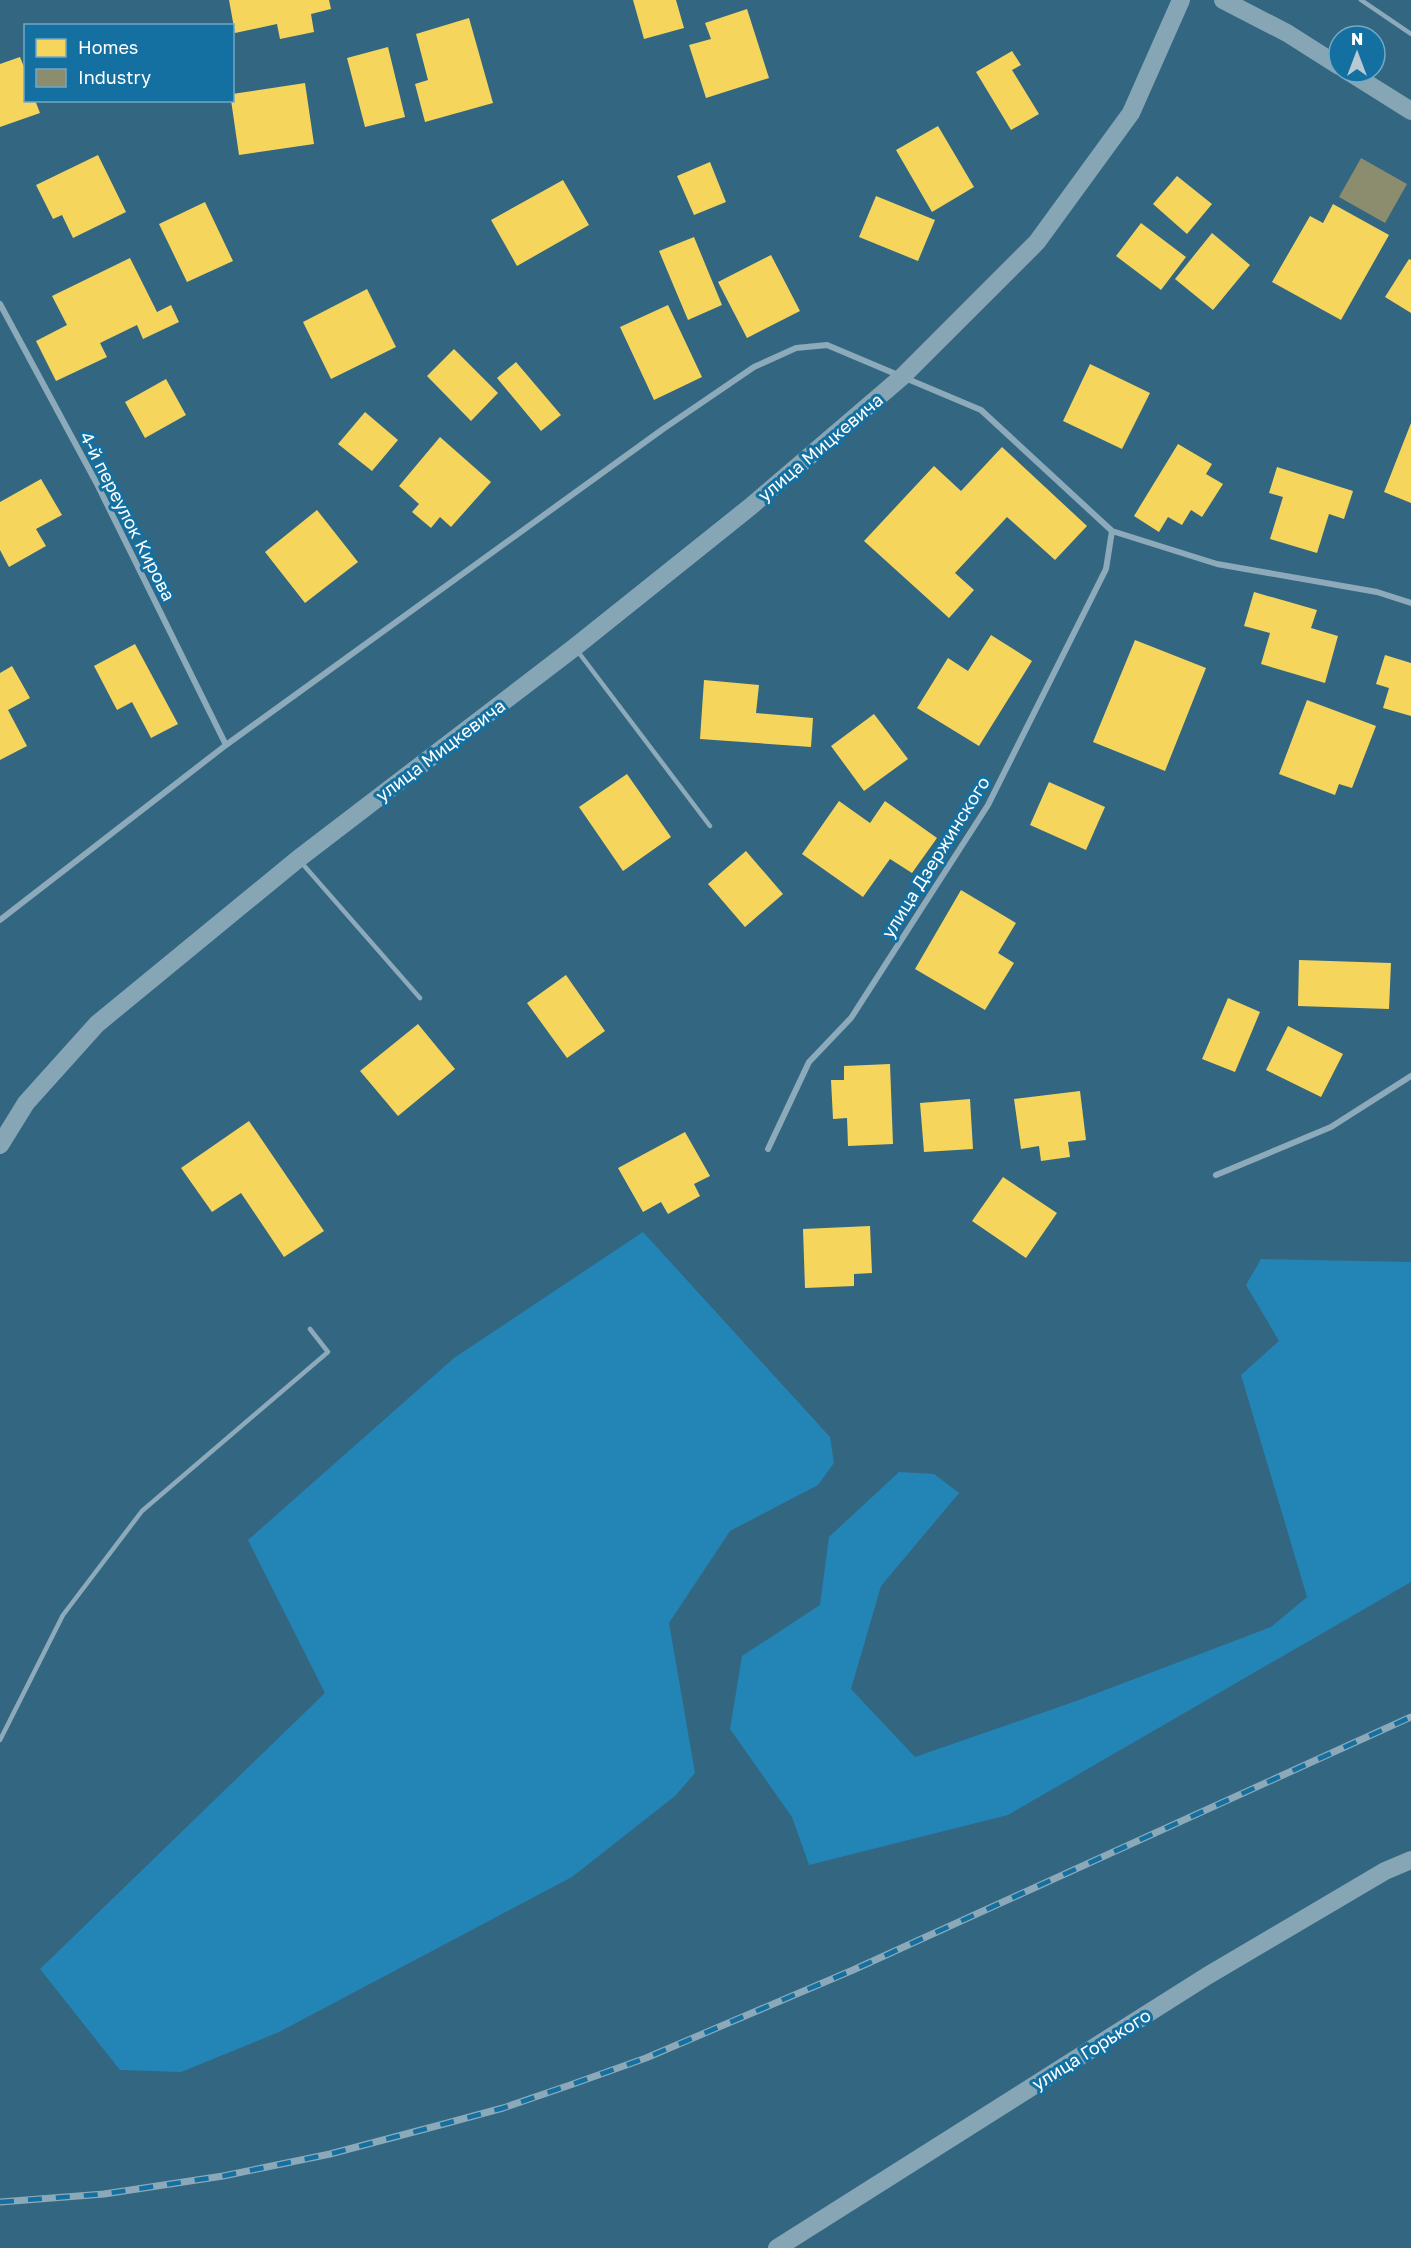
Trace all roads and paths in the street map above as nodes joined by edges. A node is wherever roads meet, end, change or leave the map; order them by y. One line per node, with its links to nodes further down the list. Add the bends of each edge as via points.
1 (1181, 0): 9 (main road, улица Мицкевича, via 1131,113 1037,242)
2 (1223, 0): 5 (main road)
3 (1361, 0): 4 (lane)
4 (1411, 34)
5 (1327, 58)
6 (1368, 84): 7 (main road)
7 (1411, 111)
8 (0, 304): 13 (street, 4-й переулок Кирова, via 96,482)
9 (903, 376): 10 (street, via 981,410); 12 (main road, улица Мицкевича, via 750,507); 13 (street, улица Мицкевича, via 827,345 796,348 754,367)
10 (1112, 531): 11 (street, via 1217,564 1377,592); 20 (street, улица Дзержинского, via 1106,569 988,805 851,1018 809,1062)
11 (1411, 603)
12 (575, 647): 14 (lane); 15 (main road, улица Мицкевича)
13 (226, 745): 16 (street, улица Мицкевича)
14 (710, 826)
15 (298, 859): 17 (lane); 19 (main road, улица Мицкевича, via 97,1024 26,1103)
16 (0, 920)
17 (420, 998)
18 (1411, 1076): 21 (street, via 1331,1127)
19 (0, 1145)
20 (768, 1149)
21 (1216, 1175)
22 (310, 1329): 23 (lane, via 328,1352 142,1511 63,1615)
23 (0, 1740)
24 (1411, 1860): 25 (main road, улица Горького, via 1385,1871 1207,1976)
25 (777, 2248)

